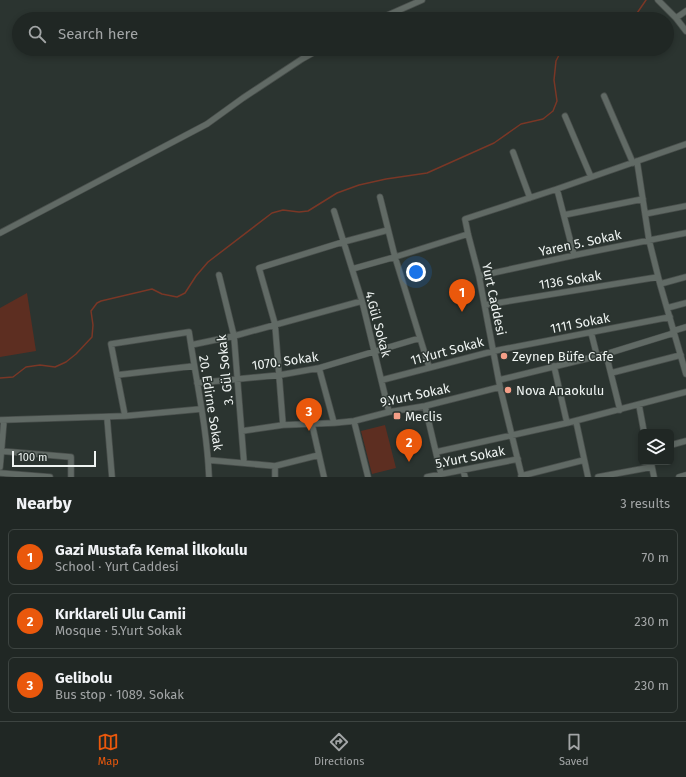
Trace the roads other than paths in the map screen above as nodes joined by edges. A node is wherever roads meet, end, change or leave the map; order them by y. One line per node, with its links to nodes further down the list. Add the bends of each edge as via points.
1 (422, 0): 4 (street)
2 (658, 0): 5 (street)
3 (686, 11): 6 (street)
4 (395, 12)
5 (670, 12)
6 (676, 18): 7 (street)
7 (686, 31)
8 (307, 56): 24 (street, via 207,124)
9 (604, 96): 13 (street)
10 (565, 116): 14 (street)
11 (686, 144): 13 (street)
12 (513, 152): 17 (street)
13 (635, 162): 14 (street); 18 (street)
14 (592, 177): 15 (street)
15 (557, 189): 17 (street); 22 (street)
16 (380, 197): 23 (street)
17 (530, 198): 26 (street, Yurt Caddesi, via 466,219)
18 (643, 199): 21 (street); 22 (street)
19 (686, 206): 21 (street)
20 (334, 211): 28 (street, 4.Gül Sokak)
21 (646, 214): 27 (street)
22 (564, 215): 29 (street)
23 (388, 230): 28 (street); 30 (street)
24 (0, 233)
25 (686, 233): 27 (street, Yaren 5. Sokak)
26 (468, 234): 30 (street); 33 (street, Yurt Caddesi)
27 (649, 240): 29 (street, Yaren 5. Sokak); 34 (street)
28 (343, 242): 31 (street, 4.Gül Sokak); 42 (street, via 259,268)
29 (574, 256): 33 (street, Yaren 5. Sokak)
30 (395, 257): 31 (street); 47 (street)
31 (352, 268): 37 (street, 4.Gül Sokak)
32 (219, 275): 46 (street, 3. Gül Sokak)
33 (479, 276): 39 (street, Yurt Caddesi)
34 (658, 277): 36 (street); 39 (street, 1136 Sokak)
35 (686, 277): 36 (street)
36 (660, 284): 40 (street)
37 (362, 301): 42 (street); 50 (street, 4.Gül Sokak)
38 (686, 303): 40 (street)
39 (485, 305): 49 (street, Yurt Caddesi)
40 (667, 308): 41 (street)
41 (670, 317): 44 (street, 1111 Sokak); 45 (street)
42 (275, 324): 46 (street); 61 (street)
43 (686, 327): 45 (street)
44 (591, 332): 49 (street, 1111 Sokak); 53 (street)
45 (674, 332): 51 (street); 52 (street)
46 (234, 336): 48 (street); 62 (street, 3. Gül Sokak)
47 (420, 338): 50 (street, 1070. Sokak); 56 (street)
48 (191, 345): 54 (street, 20. Edirne Sokak); 60 (street, 20. Edirne Sokak, via 188,332 111,344)
49 (494, 350): 56 (street, 11.Yurt Sokak); 64 (street, Yurt Caddesi)
50 (374, 351): 57 (street, 1070. Sokak); 63 (street, 4.Gül Sokak)
51 (606, 354): 53 (street); 58 (street)
52 (681, 355): 58 (street); 59 (street)
53 (597, 356): 55 (street)
54 (194, 366): 60 (street); 65 (street, 20. Edirne Sokak)
55 (554, 366): 64 (street); 79 (street)
56 (429, 367): 63 (street, 11.Yurt Sokak)
57 (320, 368): 61 (street, 1070. Sokak); 78 (street)
58 (611, 373): 71 (street)
59 (686, 374)
60 (117, 375): 73 (street)
61 (280, 375): 62 (street, 1070. Sokak); 81 (street)
62 (237, 378): 65 (street, 1070. Sokak); 83 (street, 3. Gül Sokak)
63 (382, 380): 72 (street, 4.Gül Sokak)
64 (499, 380): 66 (street, Yurt Caddesi)
65 (197, 383): 70 (street, 20. Edirne Sokak)
66 (500, 386): 69 (street, 9.Yurt Sokak); 84 (street, Yurt Caddesi)
67 (686, 392): 68 (street)
68 (639, 405): 71 (street); 82 (street)
69 (425, 406): 72 (street, 9.Yurt Sokak); 88 (street)
70 (201, 409): 73 (street); 91 (street, 20. Edirne Sokak)
71 (620, 410): 77 (street)
72 (389, 412): 76 (street, 9.Yurt Sokak)
73 (125, 416): 74 (street)
74 (107, 417): 75 (street); 104 (street)
75 (2, 420): 87 (street)
76 (354, 421): 78 (street, 9.Yurt Sokak); 108 (street)
77 (576, 421): 79 (street); 92 (street)
78 (334, 423): 80 (street, 9.Yurt Sokak)
79 (567, 423): 84 (street)
80 (312, 424): 81 (street, 9.Yurt Sokak); 89 (street)
81 (283, 425): 83 (street, 9.Yurt Sokak)
82 (643, 429)
83 (242, 431): 93 (street, 3. Gül Sokak)
84 (512, 435): 88 (street); 90 (street, Yurt Caddesi)
85 (686, 441): 86 (street)
86 (674, 444)
87 (1, 451): 96 (street); 103 (street, via 71,456)
88 (436, 452): 99 (street)
89 (319, 455): 95 (street); 107 (street)
90 (518, 459): 97 (street, 5.Yurt Sokak); 101 (street, Yurt Caddesi)
91 (208, 460): 93 (street); 105 (street, 20. Edirne Sokak)
92 (584, 460): 101 (street); 111 (street)
93 (244, 463): 95 (street)
94 (651, 465): 112 (street); 113 (street)
95 (275, 466): 106 (street)
96 (0, 467)
97 (463, 470): 99 (street, 5.Yurt Sokak); 110 (street)
98 (0, 473): 102 (street)
99 (441, 474): 109 (street, 5.Yurt Sokak)
100 (686, 475): 114 (street)
101 (522, 476)
102 (50, 477)
103 (70, 477)
104 (112, 477)
105 (209, 477)
106 (275, 477)
107 (324, 477)
108 (368, 477)
109 (427, 477)
110 (465, 477)
111 (588, 477)
112 (598, 477)
113 (654, 477)
114 (679, 477)

